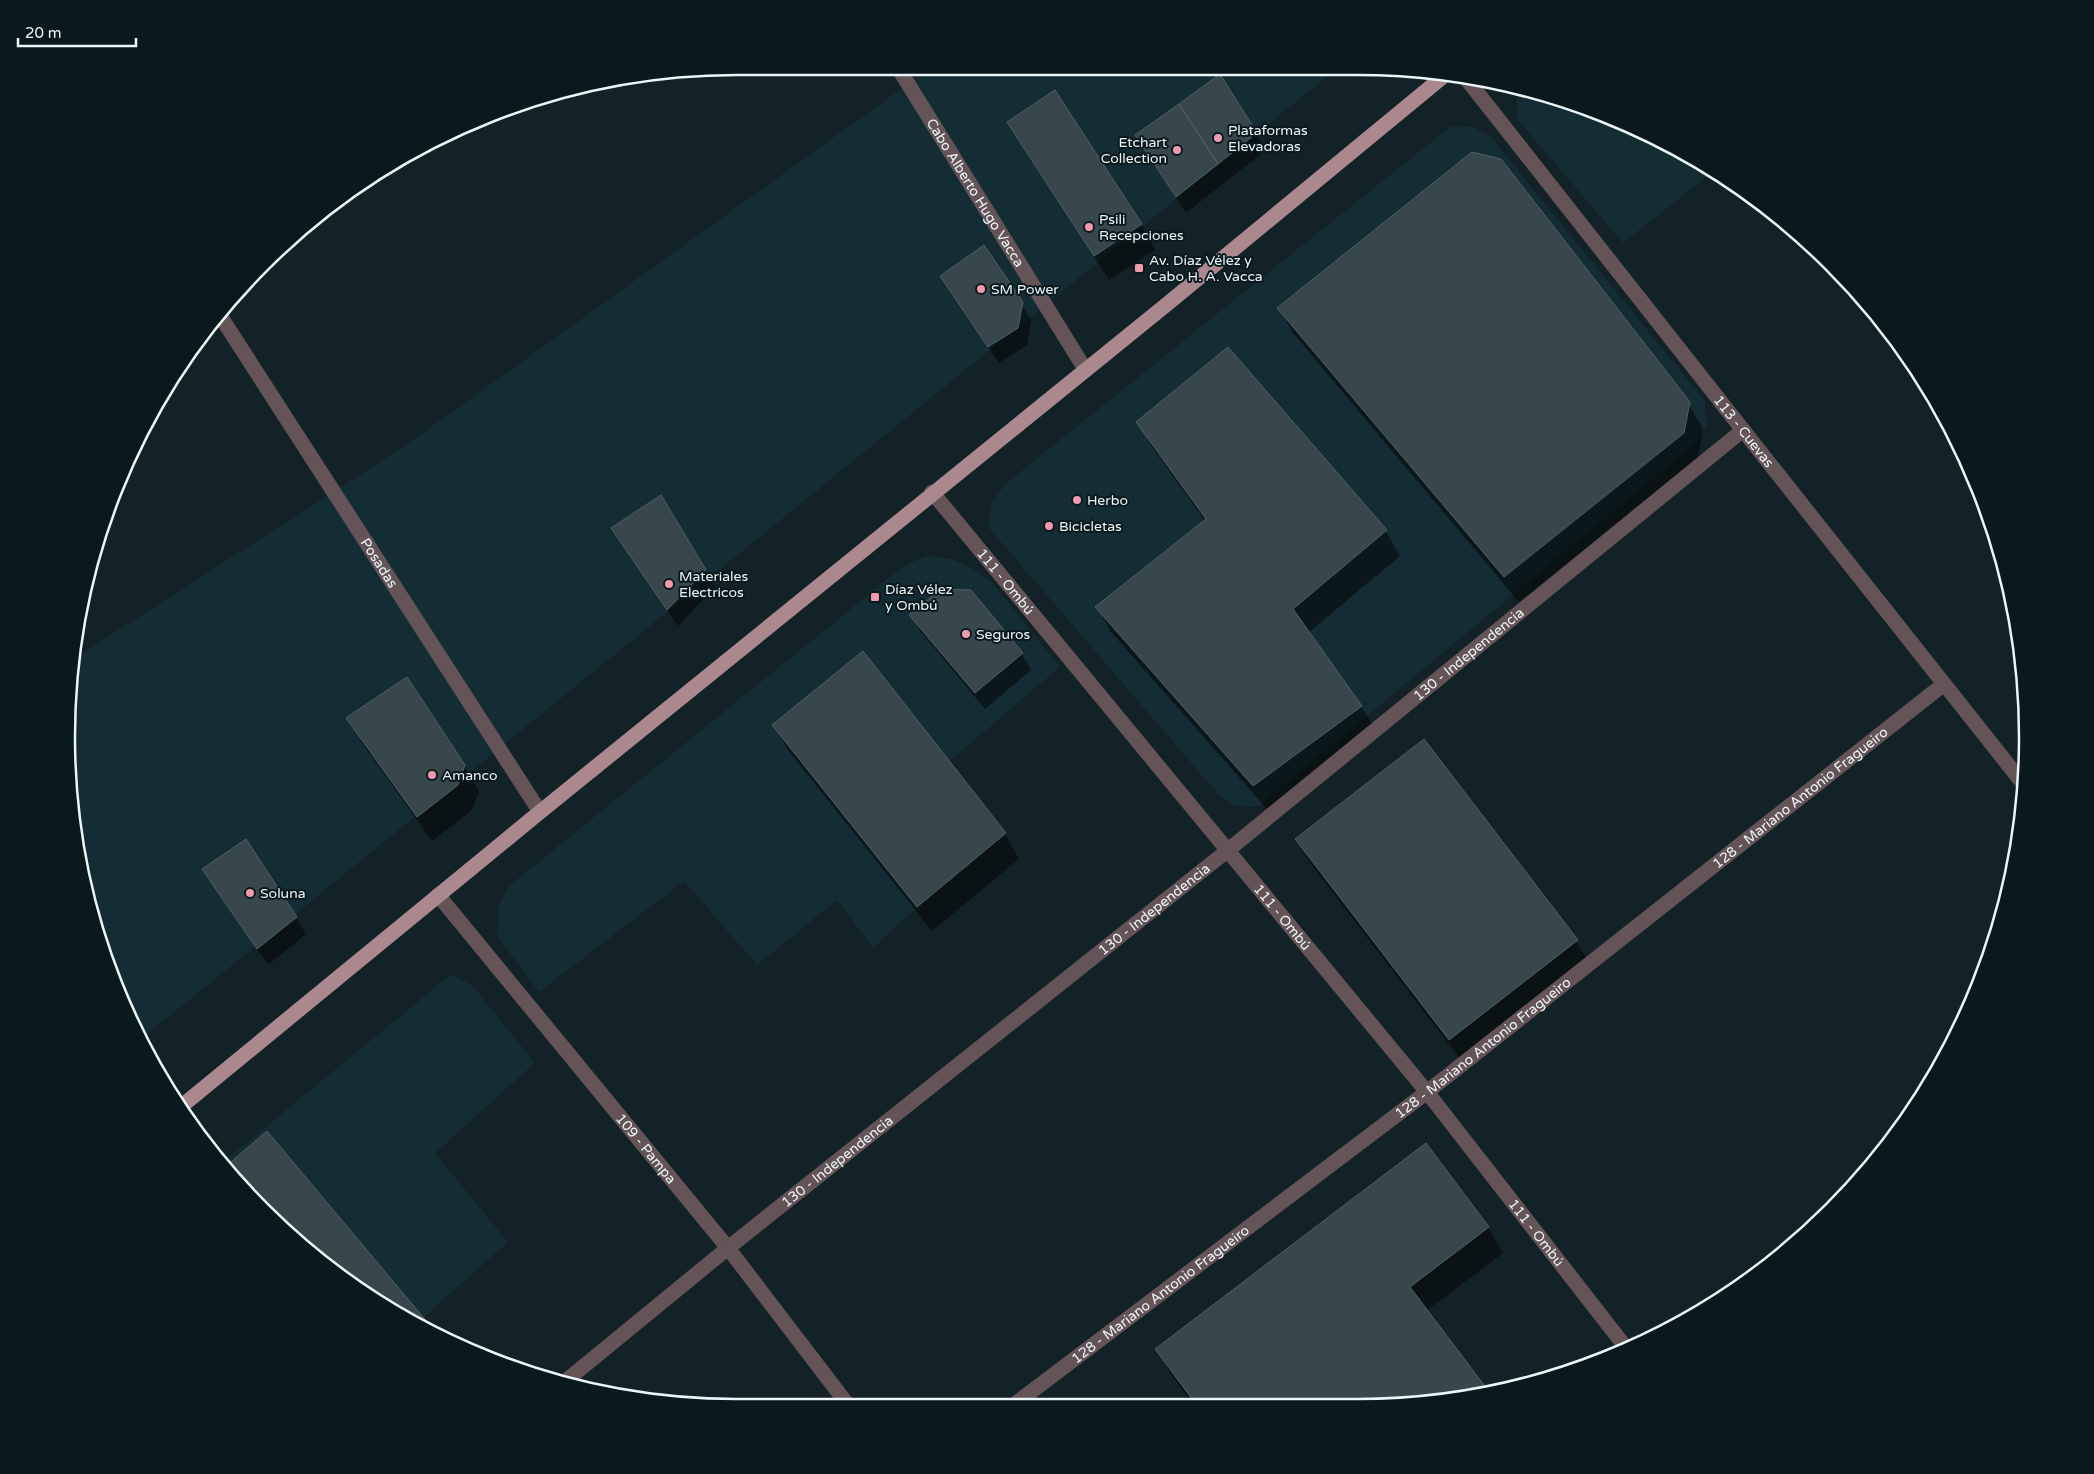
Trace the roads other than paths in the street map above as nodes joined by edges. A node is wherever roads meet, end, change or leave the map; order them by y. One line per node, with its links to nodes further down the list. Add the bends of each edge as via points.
1 (903, 75): 5 (street, Cabo Alberto Hugo Vacca)
2 (1438, 80): 5 (main road)
3 (1472, 86): 6 (street, 113 - Cuevas)
4 (223, 320): 10 (street, Posadas)
5 (1085, 369): 7 (main road)
6 (1743, 430): 8 (street, 113 - Cuevas); 11 (street, 130 - Independencia)
7 (932, 492): 10 (main road); 11 (street, 111 - Ombú)
8 (1944, 684): 9 (street, 113 - Cuevas); 13 (street, 128 - Mariano Antonio Fragueiro)
9 (2018, 776)
10 (540, 812): 12 (main road)
11 (1227, 851): 13 (street, 111 - Ombú); 15 (street, 130 - Independencia)
12 (438, 895): 14 (main road); 15 (street, 109 - Pampa)
13 (1427, 1092): 16 (street, 111 - Ombú); 19 (street, 128 - Mariano Antonio Fragueiro)
14 (186, 1103)
15 (728, 1248): 17 (street, 130 - Independencia); 18 (street, 109 - Pampa)
16 (1623, 1343)
17 (570, 1377)
18 (843, 1399)
19 (1022, 1399)

